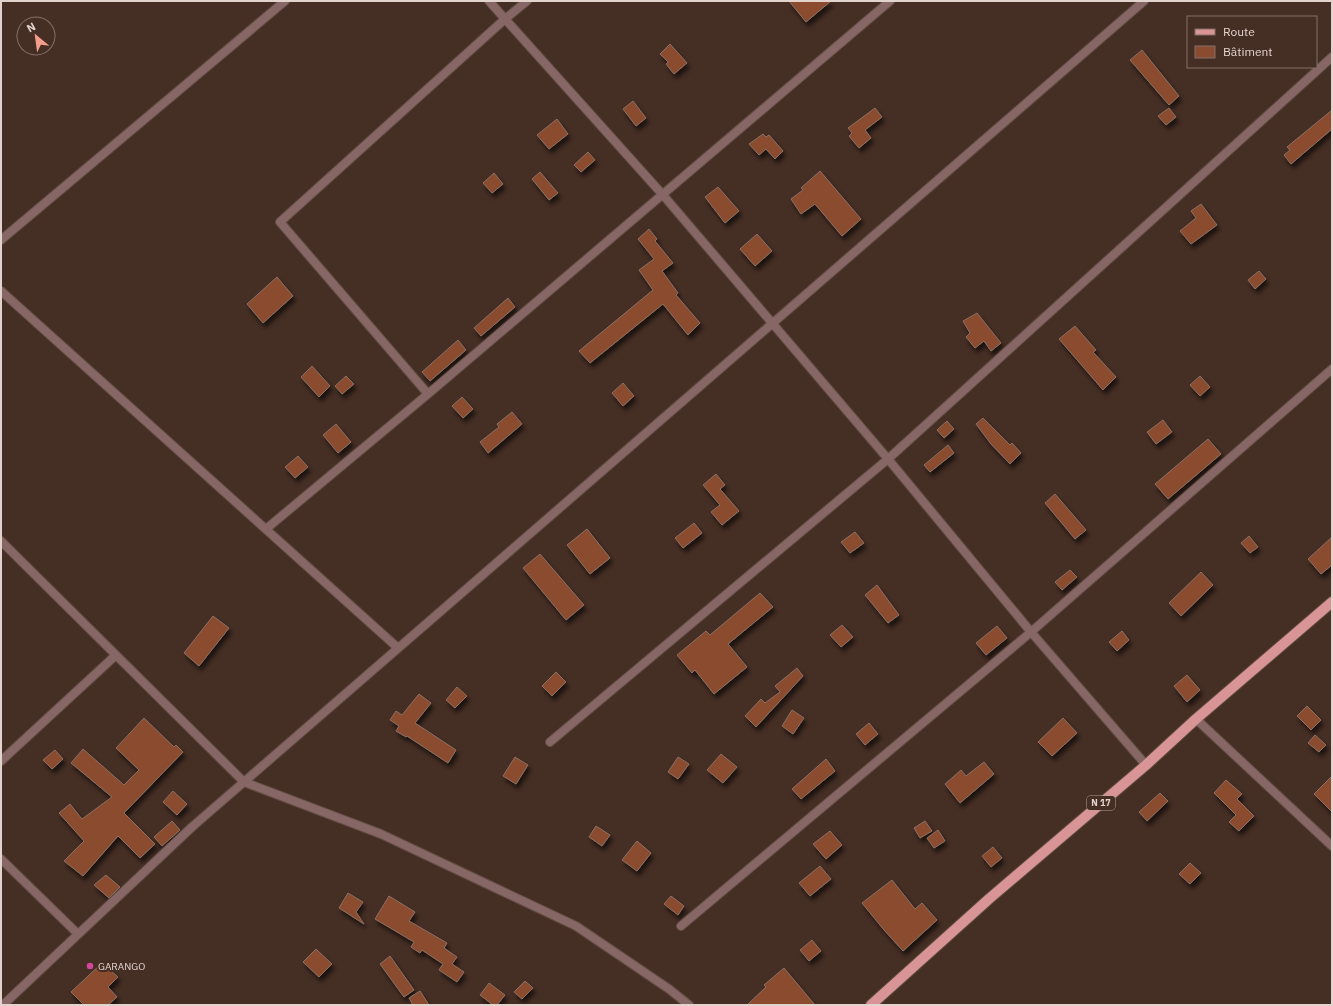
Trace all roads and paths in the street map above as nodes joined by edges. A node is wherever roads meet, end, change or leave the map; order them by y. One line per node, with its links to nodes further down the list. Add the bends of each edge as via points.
1 (285, 1): 9 (street)
2 (489, 1): 6 (street)
3 (527, 1): 6 (street)
4 (890, 1): 8 (street)
5 (1144, 1): 11 (street)
6 (505, 19): 8 (street); 13 (street, via 280,222)
7 (1332, 58): 14 (street)
8 (663, 195): 11 (street); 13 (street)
9 (1, 240)
10 (1, 291): 15 (street)
11 (773, 324): 14 (street); 19 (street)
12 (1332, 369): 18 (street)
13 (428, 394): 15 (street)
14 (888, 459): 18 (street); 22 (street)
15 (266, 529): 19 (street)
16 (1, 541): 20 (street)
17 (1332, 602): 21 (main road, N 17)
18 (1031, 632): 24 (street); 28 (street)
19 (398, 648): 25 (street)
20 (116, 655): 23 (street); 25 (street)
21 (1196, 718): 24 (main road, N 17); 26 (street)
22 (550, 742)
23 (1, 761)
24 (1146, 765): 32 (main road, N 17, via 990,898)
25 (244, 782): 29 (street); 31 (street, via 381,834 576,926 669,988)
26 (1332, 846)
27 (1, 860): 29 (street)
28 (681, 926)
29 (78, 934): 30 (street)
30 (3, 1005)
31 (689, 1005)
32 (870, 1005)

